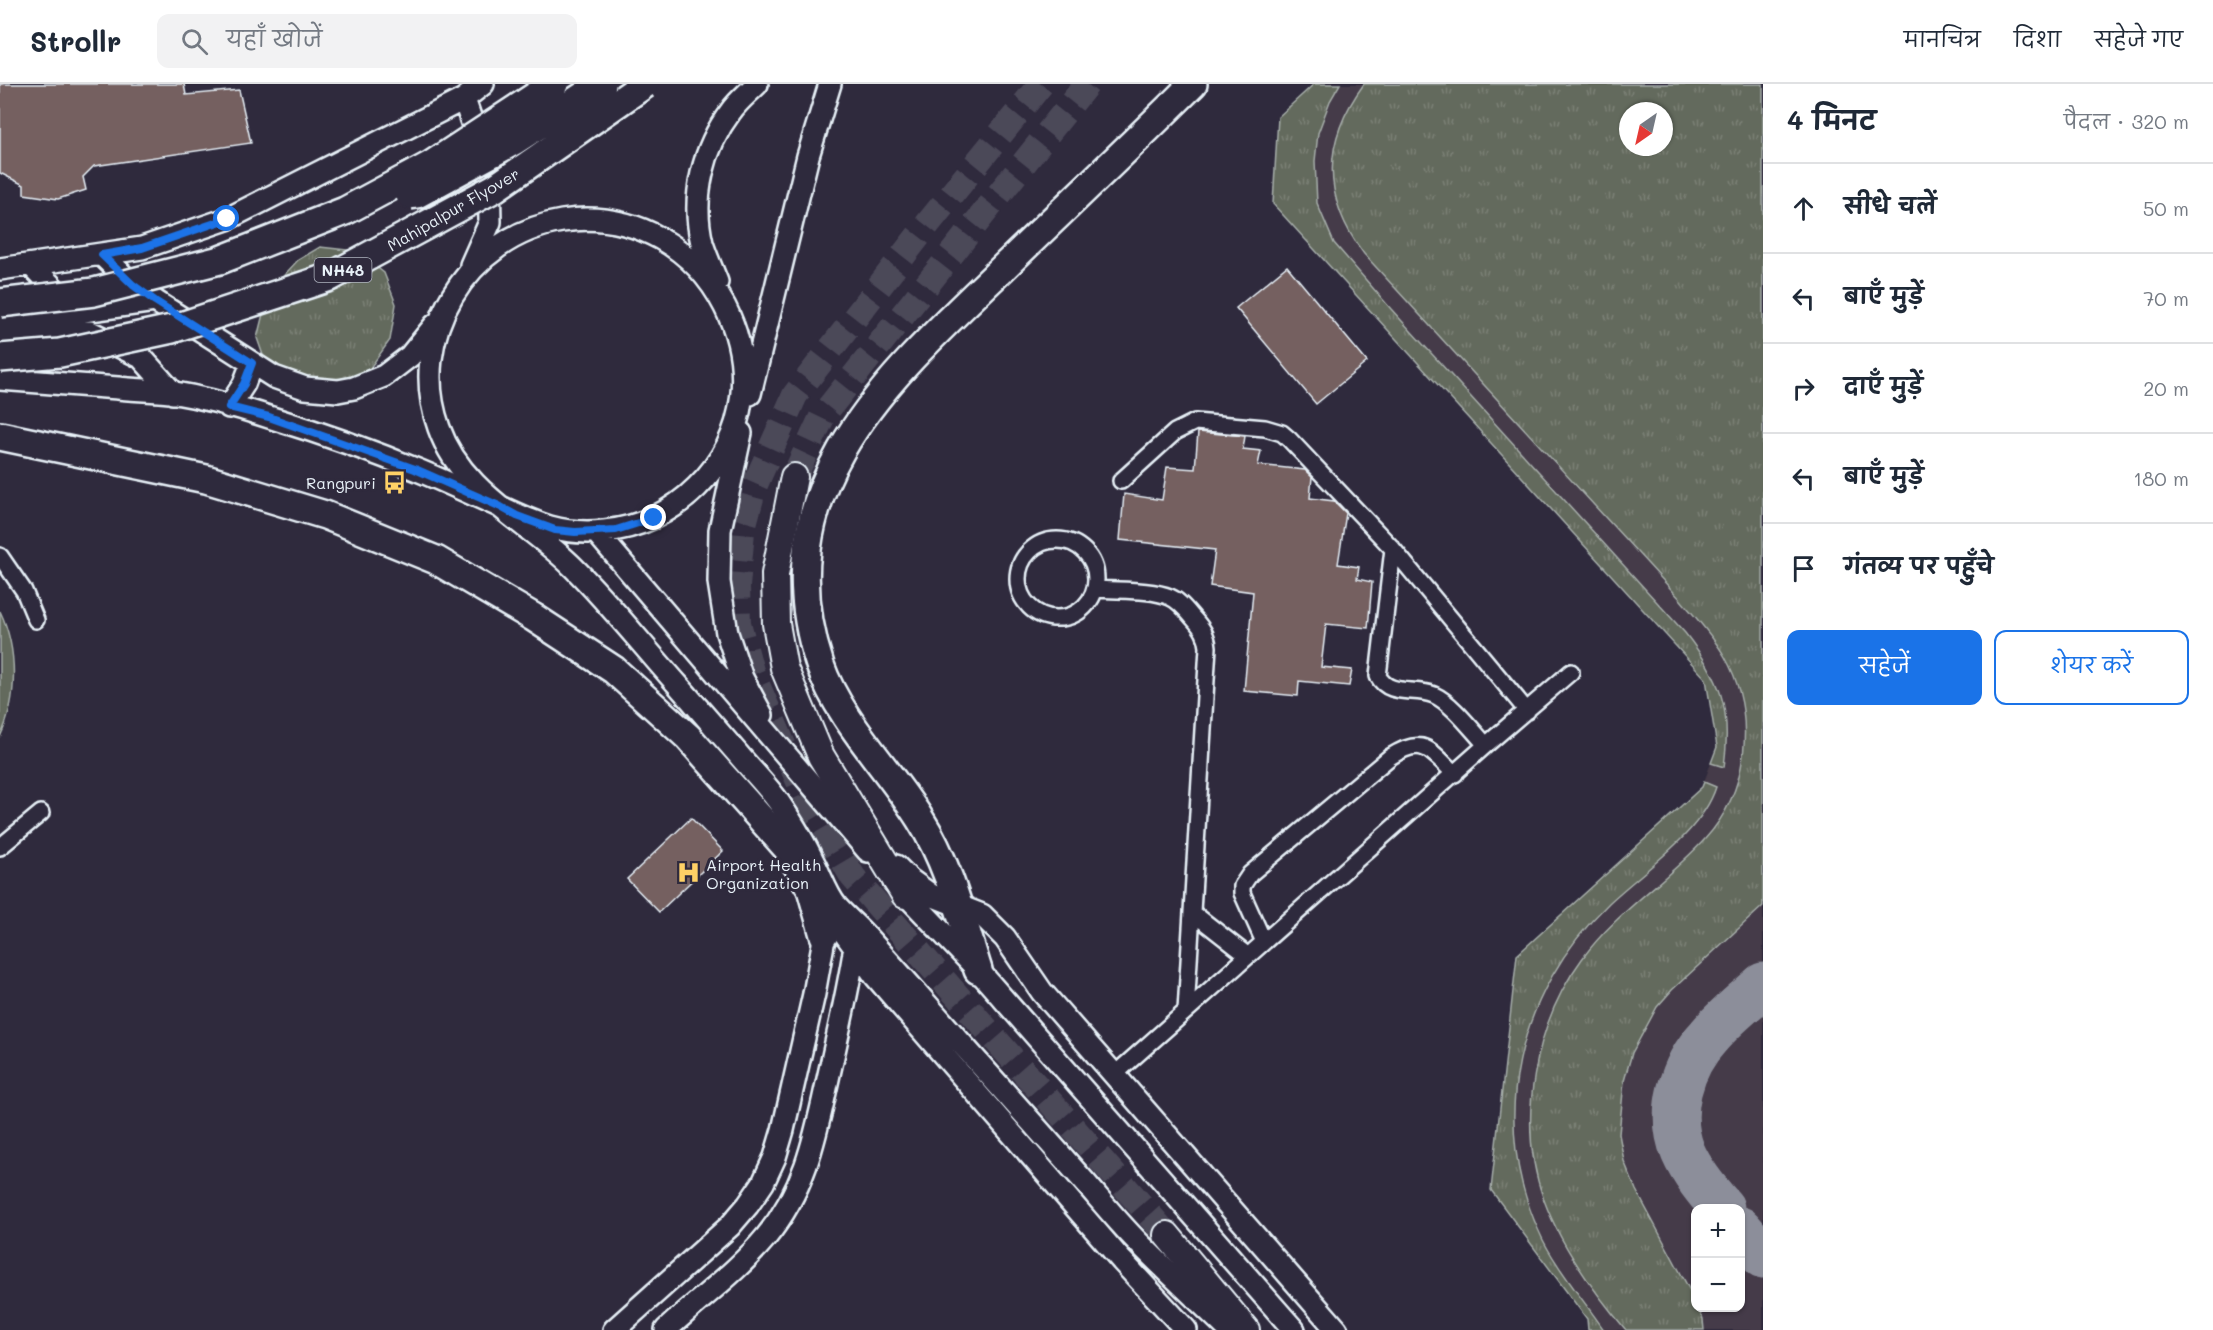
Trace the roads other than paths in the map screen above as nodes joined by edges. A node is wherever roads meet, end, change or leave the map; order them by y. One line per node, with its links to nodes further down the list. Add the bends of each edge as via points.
1 (483, 84): 8 (main road)
2 (554, 84): 9 (highway, bridge, via 431,165)
3 (602, 84): 9 (highway, bridge, via 514,141 417,194)
4 (645, 84): 21 (highway, Mahipalpur Flyover / NH48, bridge, via 495,188 330,277 172,329 60,353)
5 (757, 84): 16 (main road, via 719,128 702,172 698,196 702,244)
6 (830, 84): 38 (main road, via 808,156 720,530 719,582 727,633 742,678)
7 (1193, 84): 44 (highway, via 920,348 853,428 821,491 807,560 811,631 820,665 834,698 921,821)
8 (464, 99): 10 (main road, via 227,219 142,248); 13 (main road, via 489,173 490,222)
9 (345, 211): 15 (highway, bridge, via 219,260 94,292)
10 (102, 255): 11 (main road); 14 (main road)
11 (33, 266): 12 (main road); 17 (main road)
12 (0, 269)
13 (467, 274): 16 (main road, via 486,255 531,229 582,219 608,221 641,230 680,250 710,281); 18 (main road)
14 (155, 301): 17 (main road); 22 (main road)
15 (0, 303)
16 (729, 310): 30 (main road, via 741,351 743,384 734,429 716,465 689,495 654,518)
17 (76, 312): 19 (main road)
18 (441, 317): 22 (main road, via 398,367 370,384 354,388 305,388 274,377); 29 (main road, via 429,369 436,422 460,469)
19 (0, 319)
20 (0, 338): 24 (main road, via 90,332 141,357)
21 (0, 358)
22 (252, 363): 25 (main road)
23 (0, 380): 24 (main road)
24 (173, 393): 25 (main road)
25 (229, 407): 29 (main road, via 269,417 415,469)
26 (0, 436): 46 (highway, via 206,479 325,515 436,560 614,670 688,737 787,848)
27 (794, 477): 41 (highway, via 775,574 776,624 784,668 821,756)
28 (1121, 481): 31 (street, via 1175,432 1195,422 1274,430 1289,439)
29 (499, 506): 30 (main road, via 555,530); 46 (main road, via 571,565 776,799 812,856)
30 (596, 532): 38 (main road)
31 (1393, 549): 36 (street); 37 (street, via 1378,676 1392,689 1443,700)
32 (0, 556): 34 (street, via 24,591)
33 (1096, 589): 33 (street, via 1080,612 1066,618 1050,618 1025,601 1018,572 1024,557 1035,546 1065,540 1090,557 1096,572); 45 (street, via 1172,598 1207,638)
34 (36, 620)
35 (1571, 672): 36 (street)
36 (1527, 711): 37 (street)
37 (1486, 745): 39 (street)
38 (783, 752): 43 (main road)
39 (1455, 774): 48 (street); 48 (street, via 1428,749 1413,745 1404,748 1250,874 1242,893)
40 (41, 813): 42 (street)
41 (877, 846): 43 (highway); 44 (main road, via 931,895)
42 (0, 848)
43 (905, 894): 51 (main road)
44 (957, 904): 51 (highway); 53 (main road, via 982,915 1005,938 1042,992)
45 (1193, 913): 50 (street); 52 (street)
46 (828, 916): 47 (main road); 49 (main road); 55 (main road, via 783,1130 763,1183 730,1226)
47 (858, 928): 49 (main road); 58 (main road, via 1140,1244)
48 (1264, 942): 50 (street)
49 (855, 949): 56 (main road, via 817,1133 796,1190 766,1237); 57 (main road, via 1076,1208)
50 (1248, 956): 52 (street)
51 (978, 970): 60 (main road)
52 (1186, 1011): 53 (street)
53 (1114, 1075): 61 (main road)
54 (1167, 1235): 59 (highway)
55 (615, 1330)
56 (666, 1330)
57 (1186, 1330)
58 (1229, 1330)
59 (1246, 1330)
60 (1294, 1330)
61 (1337, 1330)

